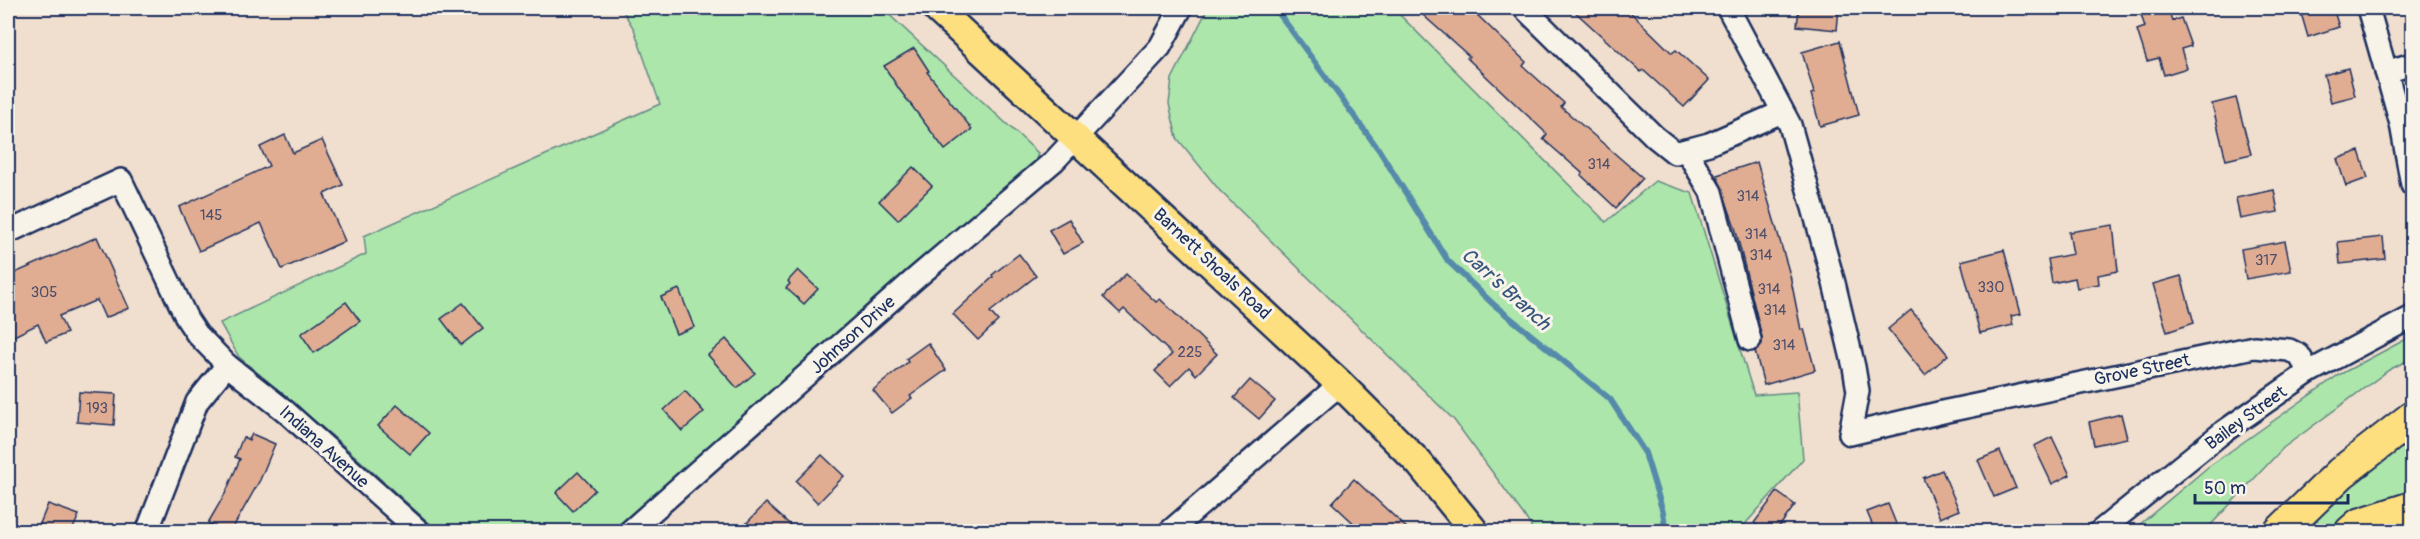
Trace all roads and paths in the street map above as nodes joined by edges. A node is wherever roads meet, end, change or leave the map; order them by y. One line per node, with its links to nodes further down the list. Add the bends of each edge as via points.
1 (936, 8): 11 (main road, Barnett Shoals Road)
2 (1181, 8): 11 (street, Johnson Drive, via 1160,47)
3 (1524, 8): 12 (street, via 1655,137 1675,153)
4 (1728, 8): 10 (street)
5 (1773, 8): 7 (path)
6 (2368, 8): 9 (street)
7 (1771, 15)
8 (2412, 63): 9 (street)
9 (2386, 72): 13 (street)
10 (1782, 112): 12 (street); 18 (street, Grove Street, via 1790,125 1854,368 1858,391 1850,434 2254,347 2289,350 2299,355)
11 (1076, 139): 19 (main road, Barnett Shoals Road); 24 (street, Johnson Drive)
12 (1686, 150): 16 (street, via 1711,192)
13 (2412, 184)
14 (8, 232): 17 (street, Indiana Avenue, via 121,180 187,319)
15 (2412, 317): 18 (street)
16 (1750, 340)
17 (227, 365): 22 (street, via 197,402); 23 (street, Indiana Avenue, via 284,410)
18 (2309, 372): 27 (street, Bailey Street, via 2223,432)
19 (1340, 384): 25 (street); 26 (main road, Barnett Shoals Road, via 1419,463)
20 (2412, 418): 28 (highway, via 2341,473)
21 (2412, 508): 29 (highway)
22 (147, 531)
23 (420, 531)
24 (629, 531)
25 (1169, 531)
26 (1475, 531)
27 (2099, 531)
28 (2280, 531)
29 (2351, 531)

